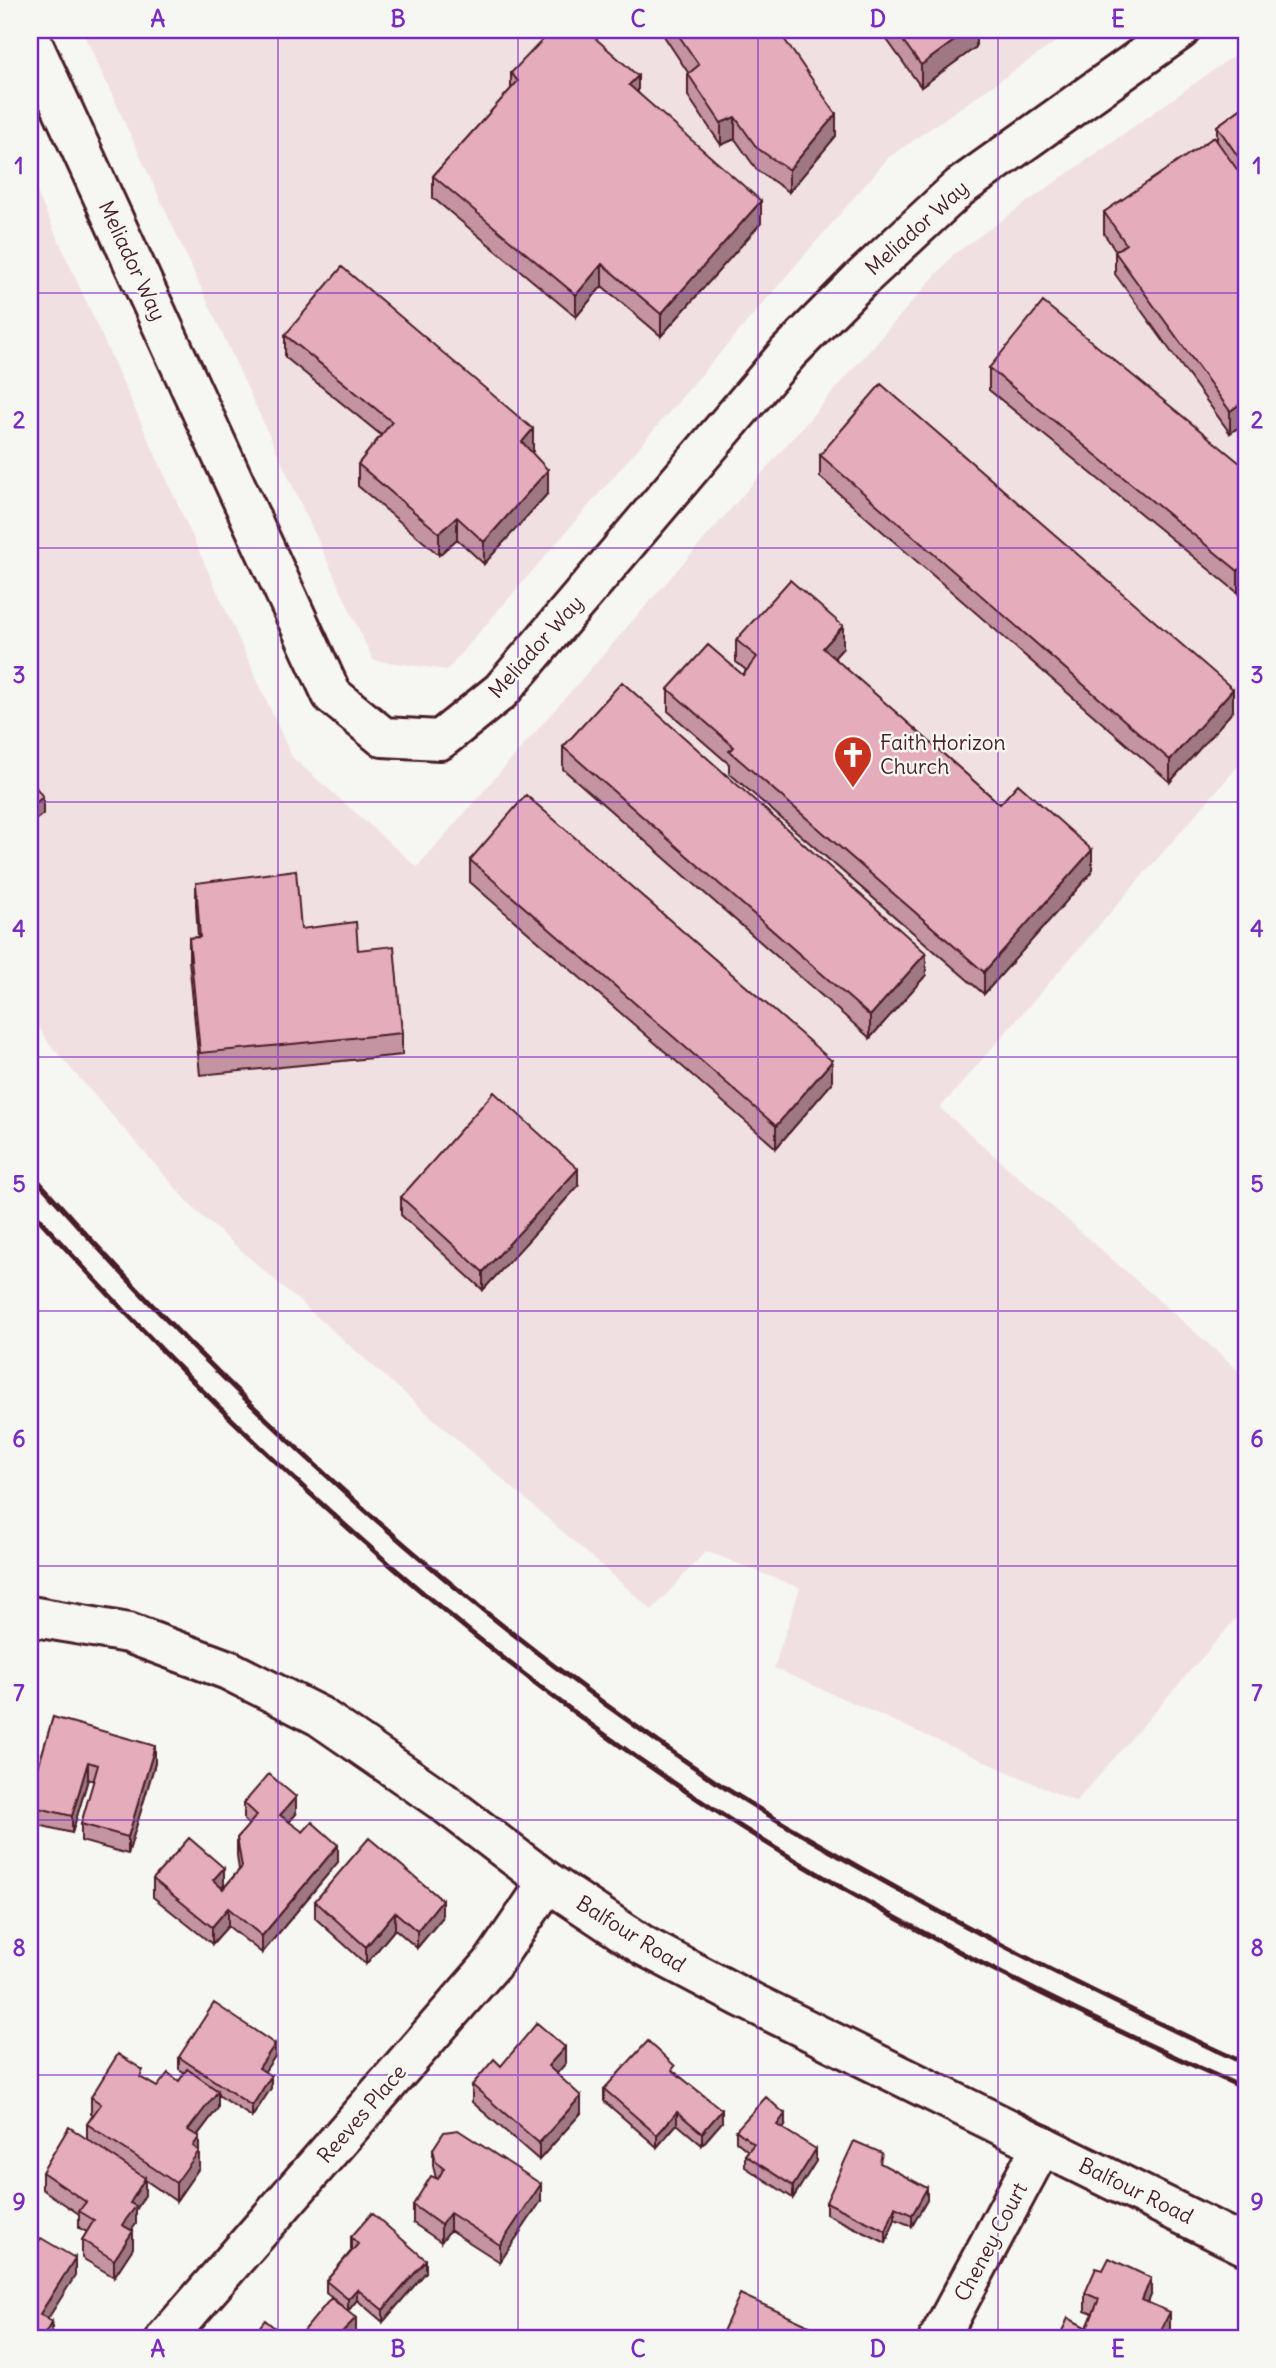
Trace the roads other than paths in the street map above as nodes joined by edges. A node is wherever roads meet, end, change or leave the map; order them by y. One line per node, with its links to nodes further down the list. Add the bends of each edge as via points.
1 (1180, 30): 2 (street, Meliador Way, via 960,187 860,280 788,353 501,691 440,740 383,737 332,695)
2 (30, 38)
3 (30, 1616): 4 (street, Balfour Road, via 128,1633 228,1670 319,1716)
4 (548, 1882): 5 (street, Balfour Road, via 644,1946); 7 (street, Reeves Place, via 492,1964)
5 (1042, 2145): 6 (street, Balfour Road); 8 (street, Cheney Court)
6 (1246, 2246)
7 (166, 2338)
8 (939, 2338)

